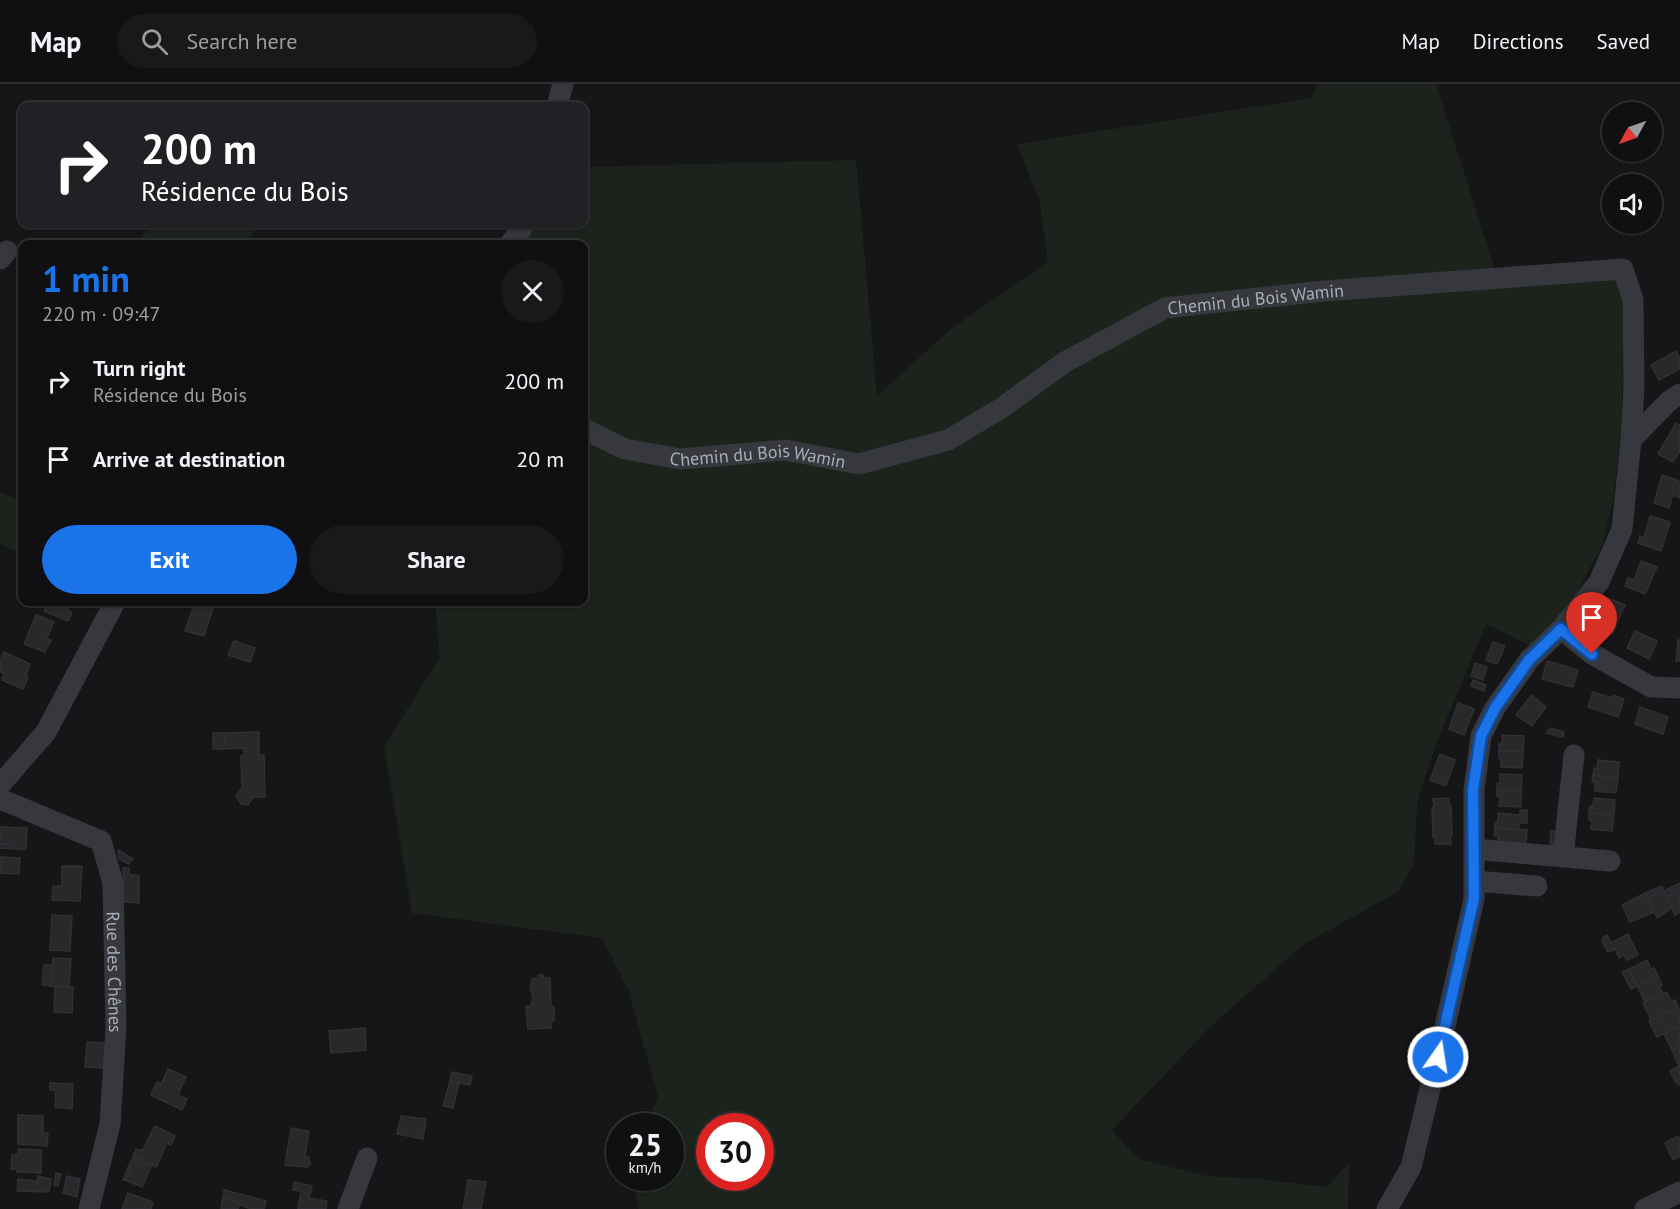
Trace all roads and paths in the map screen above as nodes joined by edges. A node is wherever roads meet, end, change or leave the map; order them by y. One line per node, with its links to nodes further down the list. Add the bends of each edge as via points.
1 (562, 84): 2 (street)
2 (558, 102)
3 (1680, 394): 5 (street)
4 (588, 431): 5 (street, Chemin du Bois Wamin, via 625,448 680,459 786,450 860,464 948,440 1000,409 1065,362 1165,308 1324,291 1623,269 1633,300)
5 (1631, 440): 7 (street, via 1622,529 1599,582)
6 (113, 606): 10 (street, via 46,732)
7 (1561, 629): 8 (street, via 1592,654 1651,687); 12 (street, via 1529,660 1495,708 1481,736 1473,790)
8 (1680, 688)
9 (1574, 755): 13 (street)
10 (0, 784)
11 (0, 799): 19 (street, Rue des Chênes, via 101,841 113,883 117,1028 110,1124)
12 (1474, 849): 13 (street); 15 (street)
13 (1563, 856): 14 (street)
14 (1610, 861)
15 (1474, 881): 16 (street); 21 (street, via 1474,898 1411,1167)
16 (1537, 886)
17 (368, 1158): 20 (street)
18 (1680, 1192): 22 (street)
19 (89, 1209)
20 (348, 1209)
21 (1387, 1209)
22 (1645, 1209)

